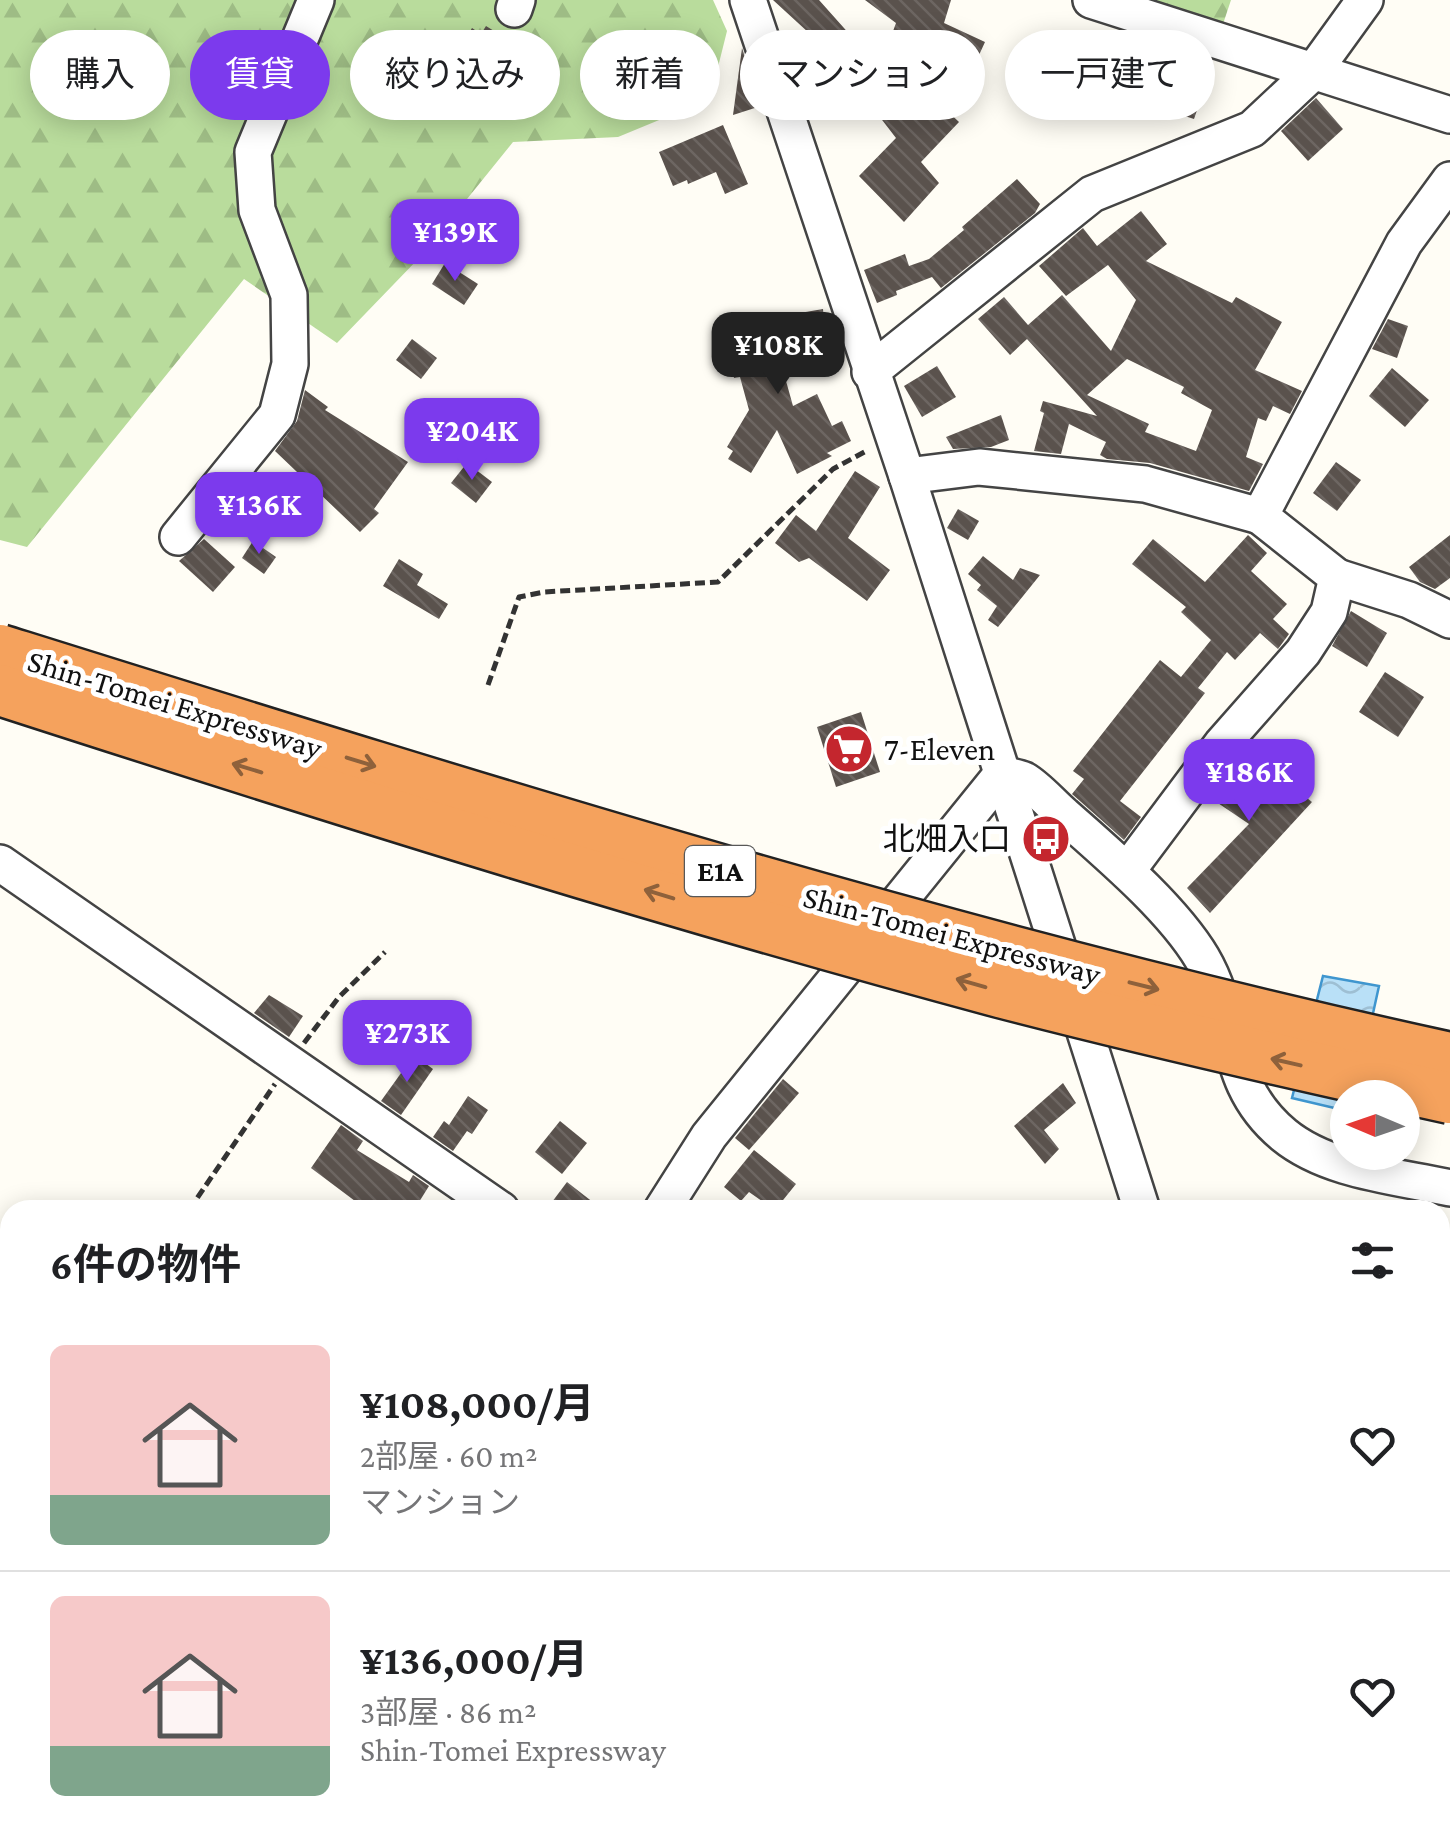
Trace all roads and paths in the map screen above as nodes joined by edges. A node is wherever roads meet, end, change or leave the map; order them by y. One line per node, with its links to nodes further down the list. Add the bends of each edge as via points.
1 (316, 0): 12 (street, via 253,152 257,210 289,295 290,364 276,415)
2 (748, 0): 8 (street)
3 (1091, 0): 5 (street)
4 (1364, 0): 5 (street)
5 (1313, 72): 6 (street); 8 (street, via 1252,130 1092,194)
6 (1450, 115)
7 (1450, 180): 11 (street, via 1404,243)
8 (870, 372): 9 (street)
9 (893, 436): 10 (street); 16 (path, via 832,469 718,582 519,597)
10 (907, 476): 11 (street, via 978,467 1145,484); 18 (street)
11 (1260, 516): 13 (street)
12 (178, 537)
13 (1337, 577): 14 (street); 20 (street, via 1329,612 1302,652 1222,744)
14 (1450, 620)
15 (0, 650): 21 (highway, Shin-Tomei Expressway / E1A, one-way to 21, bridge, via 772,886 1174,994)
16 (488, 685)
17 (0, 690): 22 (highway, Shin-Tomei Expressway / E1A, one-way to 17, bridge, via 1002,992 763,925)
18 (1002, 774): 20 (street, via 1024,780); 25 (street, via 709,1136); 26 (street)
19 (0, 863): 24 (street)
20 (1127, 871): 23 (street, via 1202,958 1247,1092 1264,1116 1306,1150)
21 (1450, 1058)
22 (1450, 1098)
23 (1450, 1188)
24 (487, 1200)
25 (668, 1200)
26 (1139, 1200)

